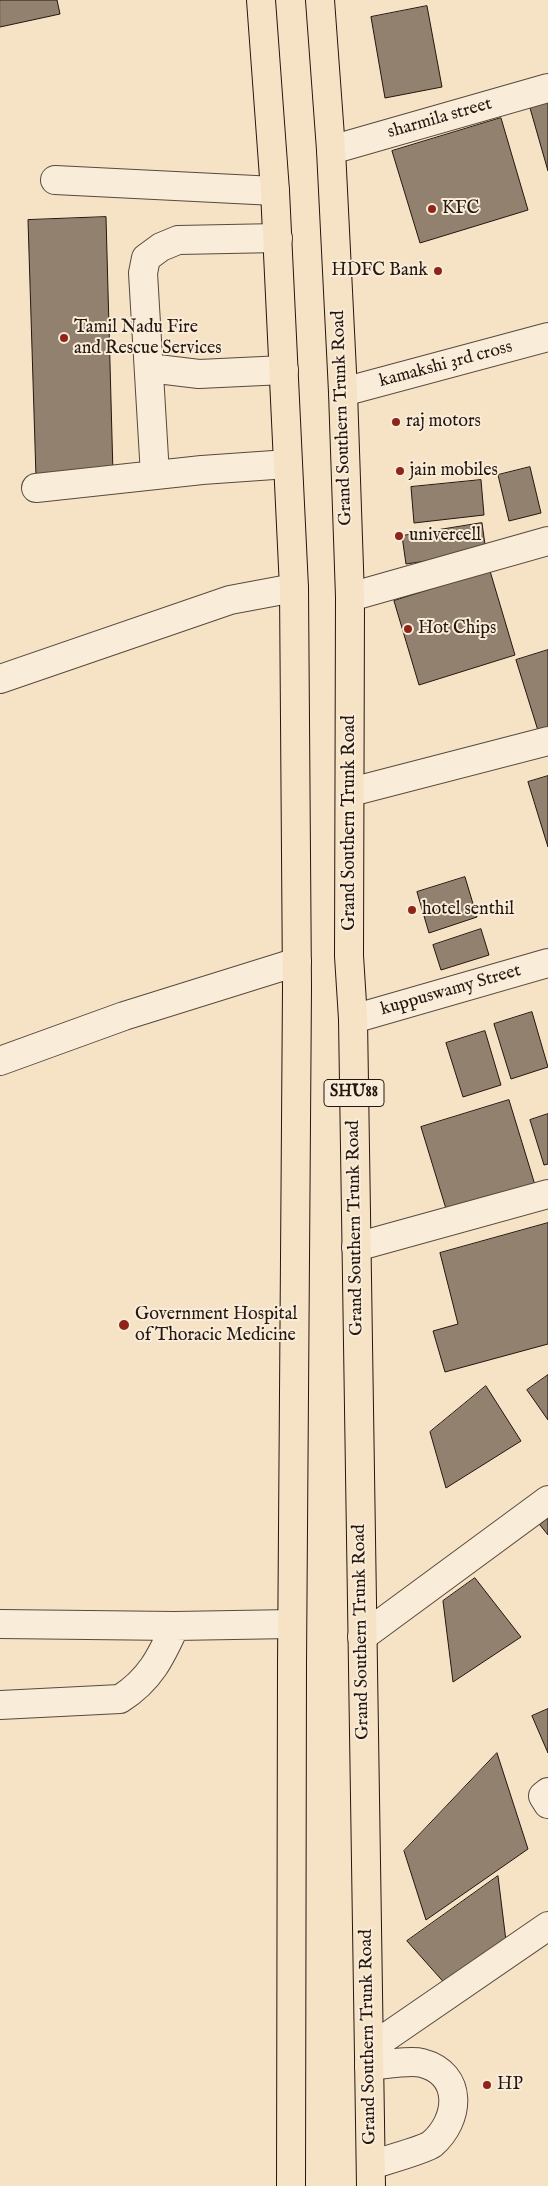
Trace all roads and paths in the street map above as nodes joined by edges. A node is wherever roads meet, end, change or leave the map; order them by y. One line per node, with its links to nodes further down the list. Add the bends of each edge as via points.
1 (261, 0): 6 (main road)
2 (320, 0): 4 (main road, Grand Southern Trunk Road / SHU88)
3 (548, 88): 4 (street, sharmila street)
4 (331, 150): 11 (main road, Grand Southern Trunk Road / SHU88)
5 (55, 180): 6 (street)
6 (275, 191): 7 (main road)
7 (278, 238): 9 (street, via 178,240 146,258 143,273); 10 (main road)
8 (548, 337): 11 (street, kamakshi 3rd cross)
9 (149, 368): 10 (street, via 199,374); 13 (street)
10 (284, 370): 12 (main road)
11 (343, 392): 17 (main road, Grand Southern Trunk Road / SHU88)
12 (288, 464): 13 (street); 16 (main road)
13 (156, 475): 14 (street)
14 (36, 488)
15 (548, 541): 17 (street)
16 (294, 588): 18 (street, via 230,600); 21 (main road)
17 (350, 597): 20 (main road, Grand Southern Trunk Road / SHU88)
18 (0, 679)
19 (548, 741): 20 (street)
20 (351, 792): 23 (main road, Grand Southern Trunk Road / SHU88, via 349,956)
21 (297, 962): 24 (street, via 133,1013); 29 (main road)
22 (548, 963): 23 (street, kuppuswamy Street)
23 (353, 1019): 26 (main road, Grand Southern Trunk Road / SHU88)
24 (0, 1060)
25 (548, 1194): 26 (street)
26 (356, 1248): 31 (main road, Grand Southern Trunk Road / SHU88)
27 (548, 1500): 31 (street)
28 (0, 1624): 30 (street)
29 (292, 1624): 30 (street); 38 (main road)
30 (175, 1626): 32 (street, via 147,1678 120,1699)
31 (362, 1637): 36 (main road, Grand Southern Trunk Road / SHU88)
32 (0, 1705)
33 (548, 1792): 34 (street, via 543,1796)
34 (548, 1804)
35 (548, 1926): 36 (street)
36 (369, 2058): 37 (main road, Grand Southern Trunk Road / SHU88); 37 (street, via 421,2063 439,2070 450,2083 454,2107 448,2124 431,2145)
37 (371, 2176)
38 (292, 2186)

